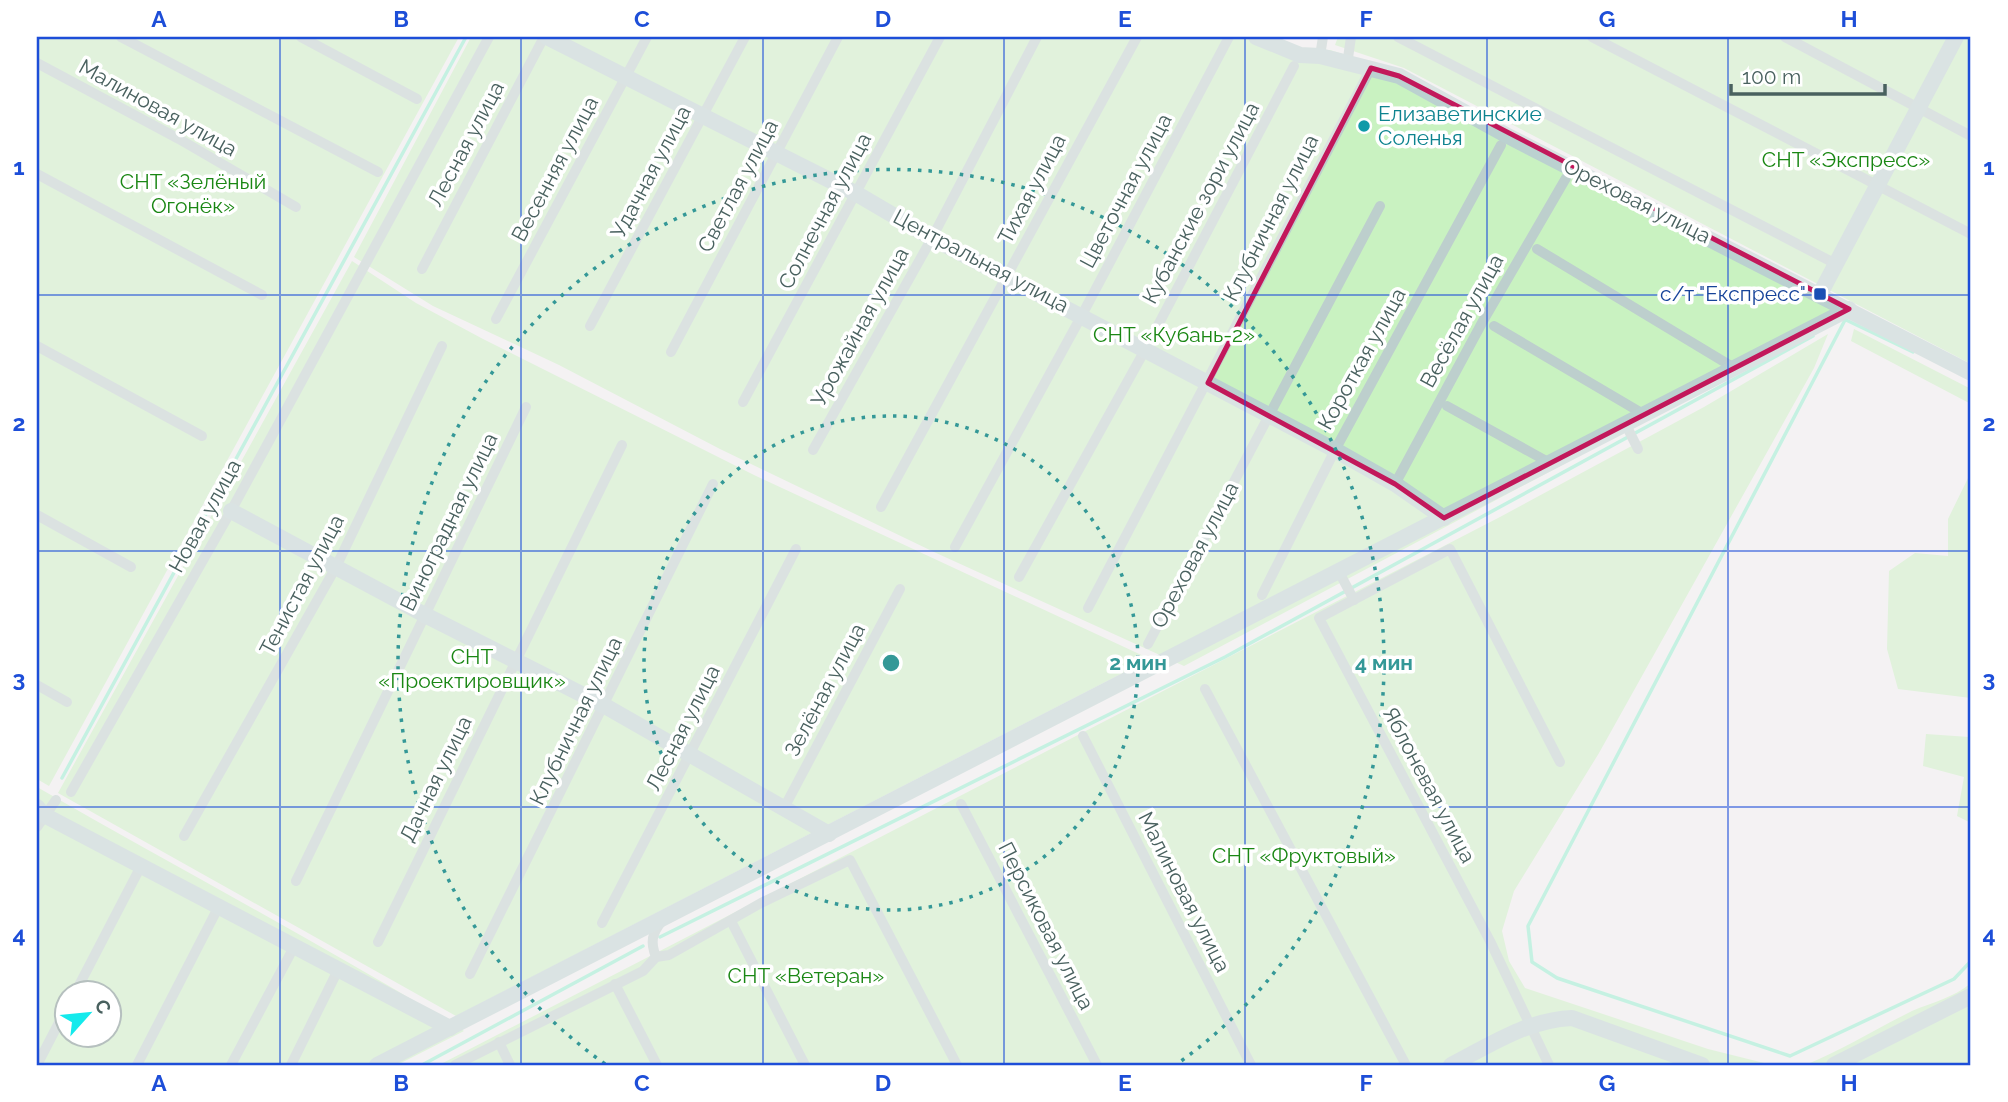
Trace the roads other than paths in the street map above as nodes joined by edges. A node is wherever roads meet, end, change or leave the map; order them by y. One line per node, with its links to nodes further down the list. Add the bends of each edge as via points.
1 (121, 37): 31 (street)
2 (302, 37): 25 (street)
3 (489, 37): 71 (street, Новая улица)
4 (546, 37): 24 (street, Центральная улица); 42 (street, Лесная улица)
5 (647, 37): 24 (street, Весенняя улица)
6 (744, 37): 27 (street, Удачная улица)
7 (838, 37): 30 (street, Светлая улица)
8 (940, 37): 35 (street, Солнечная улица)
9 (1037, 37): 39 (street, Урожайная улица)
10 (1136, 37): 43 (street, Тихая улица)
11 (1229, 37): 47 (street, Цветочная улица)
12 (1260, 37): 19 (street, Ореховая улица, via 1300,55)
13 (1323, 37): 19 (street)
14 (1351, 37): 21 (street)
15 (1398, 37): 41 (street, Ореховая улица)
16 (1592, 37): 34 (street)
17 (1785, 37): 26 (street)
18 (1956, 37): 26 (street)
19 (1320, 57): 21 (street, Ореховая улица)
20 (37, 64): 37 (street, Малиновая улица)
21 (1347, 65): 23 (street, Ореховая улица)
22 (1294, 66): 53 (street, Кубанские зори улица)
23 (1371, 68): 44 (street, Ореховая улица, via 1399,76); 57 (street, Клубничная улица)
24 (626, 76): 27 (street, Центральная улица); 48 (street, Весенняя улица)
25 (417, 99)
26 (1919, 108): 28 (street); 34 (street)
27 (703, 115): 30 (street, Центральная улица); 49 (street, Удачная улица)
28 (1971, 136)
29 (1501, 145): 66 (street, Короткая улица)
30 (778, 154): 35 (street, Центральная улица); 54 (street, Светлая улица)
31 (377, 172)
32 (37, 174): 45 (street)
33 (1566, 178): 69 (street, Весёлая улица)
34 (1879, 185): 38 (street); 41 (street)
35 (856, 194): 39 (street, Центральная улица); 58 (street, Солнечная улица)
36 (1380, 206): 62 (street, Ореховая улица)
37 (296, 207)
38 (1971, 234)
39 (932, 238): 43 (street, Центральная улица); 65 (street, Урожайная улица)
40 (1537, 249): 55 (street)
41 (1836, 264): 44 (street)
42 (422, 269)
43 (1006, 277): 47 (street, Центральная улица); 70 (street, Тихая улица)
44 (1820, 294): 46 (street, Ореховая улица)
45 (262, 295)
46 (1849, 309): 55 (street); 56 (street, Ореховая улица)
47 (1082, 315): 53 (street, Центральная улица); 74 (street, Цветочная улица)
48 (496, 319)
49 (590, 326)
50 (1494, 326): 61 (street)
51 (37, 346): 63 (street)
52 (442, 346): 77 (street, Тенистая улица)
53 (1145, 350): 57 (street, Центральная улица); 78 (street, Кубанские зори улица)
54 (671, 352)
55 (1736, 369): 61 (street)
56 (1971, 373)
57 (1208, 383): 62 (street, Центральная улица); 82 (street, Клубничная улица)
58 (743, 402)
59 (1447, 406): 67 (street)
60 (526, 407): 83 (street, Виноградная улица)
61 (1645, 415): 67 (street, via 1632,436)
62 (1269, 417): 66 (street, Центральная улица); 84 (street, Ореховая улица)
63 (202, 436)
64 (622, 445): 85 (street, Дачная улица)
65 (813, 450)
66 (1335, 450): 69 (street, Центральная улица); 81 (street, Короткая улица)
67 (1550, 463): 73 (street)
68 (713, 484): 89 (street, Клубничная улица)
69 (1395, 484): 73 (street, Центральная улица)
70 (881, 507)
71 (231, 511): 77 (street); 93 (street, Новая улица)
72 (37, 515): 76 (street)
73 (1444, 518): 79 (street)
74 (955, 547)
75 (796, 550): 91 (street, Лесная улица)
76 (131, 567)
77 (336, 567): 83 (street); 99 (street, Тенистая улица)
78 (1019, 577)
79 (1348, 588): 92 (street, Яблоневая улица, via 1450,549); 98 (street); 114 (street, Яблоневая улица, via 1319,618 1490,941)
80 (900, 589): 96 (street, Зелёная улица)
81 (1262, 595)
82 (1088, 608)
83 (425, 615): 85 (street); 101 (street, Виноградная улица)
84 (1148, 644)
85 (516, 659): 89 (street); 106 (street, Дачная улица)
86 (37, 685): 88 (street)
87 (1205, 689): 131 (street)
88 (67, 702)
89 (605, 706): 91 (street); 110 (street, Клубничная улица)
90 (1083, 736): 130 (street, Малиновая улица)
91 (690, 756): 96 (street); 105 (street, Лесная улица)
92 (1560, 762)
93 (71, 792)
94 (56, 800): 97 (street)
95 (961, 804): 129 (street, Персиковая улица)
96 (784, 808): 98 (street)
97 (39, 816): 100 (street)
98 (829, 834): 103 (street)
99 (184, 836)
100 (140, 868): 102 (street); 111 (street)
101 (296, 881)
102 (219, 906): 107 (street); 120 (street)
103 (663, 919): 108 (street, via 651,943); 115 (street)
104 (731, 921): 108 (street, via 669,955); 127 (street); 128 (street, via 849,860)
105 (602, 923)
106 (378, 942)
107 (294, 947): 109 (street); 121 (street)
108 (656, 957): 112 (street, via 650,966)
109 (338, 970): 115 (street); 122 (street)
110 (470, 974)
111 (82, 979)
112 (615, 984): 117 (street); 126 (street)
113 (1971, 996): 118 (street)
114 (1528, 1026): 132 (street); 133 (street, Яблоневая улица); 134 (street, via 1572,1017)
115 (450, 1028): 123 (street)
116 (52, 1036): 119 (street)
117 (499, 1042): 124 (street); 125 (street)
118 (1844, 1063)
119 (37, 1065)
120 (137, 1065)
121 (232, 1065)
122 (291, 1065)
123 (377, 1065)
124 (455, 1065)
125 (510, 1065)
126 (657, 1065)
127 (805, 1065)
128 (955, 1065)
129 (1097, 1065)
130 (1251, 1065)
131 (1406, 1065)
132 (1451, 1065)
133 (1549, 1065)
134 (1702, 1065)

